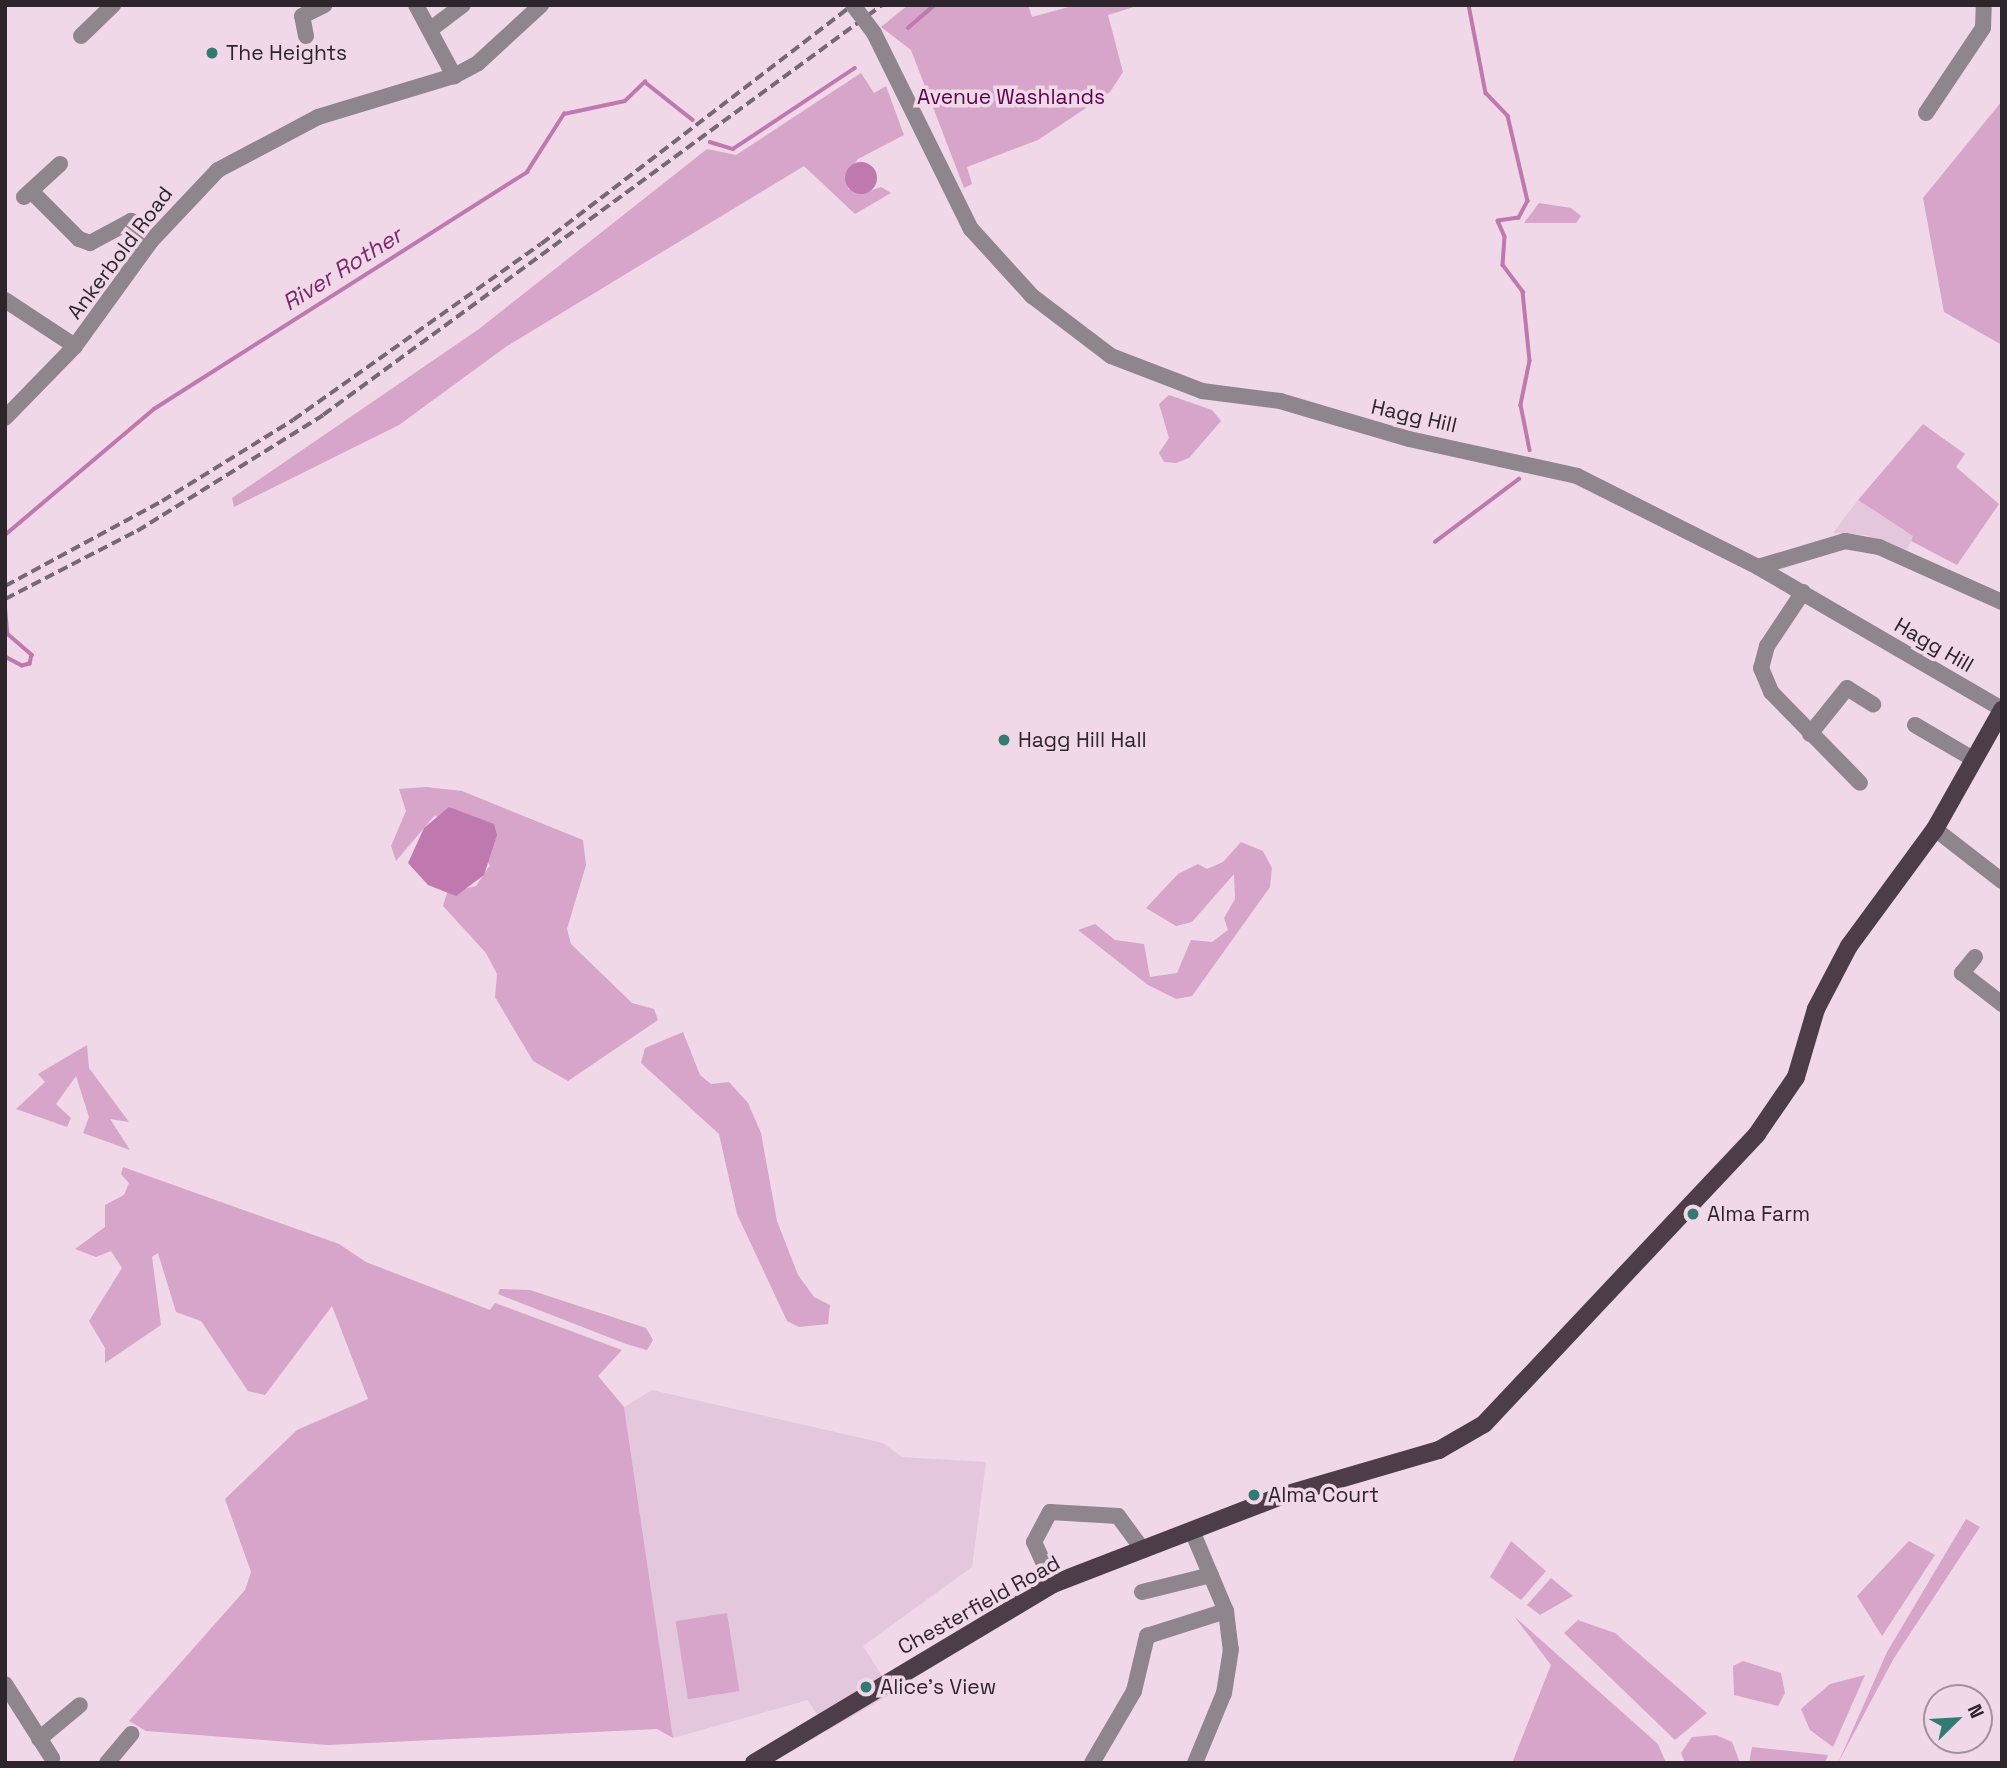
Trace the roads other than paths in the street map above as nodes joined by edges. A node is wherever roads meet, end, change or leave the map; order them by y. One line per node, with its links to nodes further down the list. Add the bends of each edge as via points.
1 (113, 5): 10 (street)
2 (325, 5): 8 (street)
3 (416, 5): 9 (street)
4 (463, 5): 9 (street)
5 (541, 5): 12 (street, Ankerbold Road, via 478,63)
6 (853, 5): 19 (street, Hagg Hill, bridge, via 905,87 971,229 1032,296 1111,356 1202,391 1280,401 1409,439 1577,477)
7 (1984, 5): 13 (street, via 1983,28 1933,95)
8 (299, 11): 11 (street)
9 (431, 29): 12 (street)
10 (81, 36)
11 (306, 36)
12 (454, 76): 15 (street, Ankerbold Road, via 318,117 253,147 198,187)
13 (1926, 113)
14 (60, 164): 15 (street, via 27,195 90,243 131,221)
15 (151, 241): 17 (street, Ankerbold Road)
16 (5, 299): 17 (street)
17 (75, 346): 18 (street, Ankerbold Road)
18 (5, 418)
19 (1758, 566): 20 (street, Hagg Hill); 21 (street, via 1845,541 1879,547)
20 (1802, 592): 23 (street, Hagg Hill); 25 (street, via 1767,646 1761,668 1770,692)
21 (2002, 601)
22 (1873, 704): 25 (street, via 1847,688)
23 (2002, 709): 26 (main road)
24 (1915, 725): 26 (street)
25 (1810, 734): 27 (street)
26 (1975, 760): 28 (main road)
27 (1860, 783)
28 (1935, 829): 29 (street); 32 (main road, Chesterfield Road, via 1871,914 1821,998 1782,1098 1661,1240 1484,1424 1439,1450 1278,1497)
29 (2002, 881)
30 (1975, 957): 31 (street, via 1962,973)
31 (2002, 1004)
32 (1192, 1531): 33 (main road, Chesterfield Road); 34 (street)
33 (1143, 1550): 35 (main road, Chesterfield Road); 35 (street, via 1118,1516 1050,1512 1034,1542)
34 (1211, 1575): 36 (street); 37 (street)
35 (1053, 1584): 44 (main road, Chesterfield Road)
36 (1143, 1592)
37 (1226, 1611): 45 (street, via 1147,1636 1134,1691); 46 (street, via 1229,1671)
38 (5, 1684): 41 (street)
39 (80, 1705): 41 (street)
40 (131, 1734): 43 (street)
41 (39, 1740): 42 (street)
42 (52, 1758)
43 (107, 1763)
44 (754, 1763)
45 (1092, 1763)
46 (1195, 1763)

